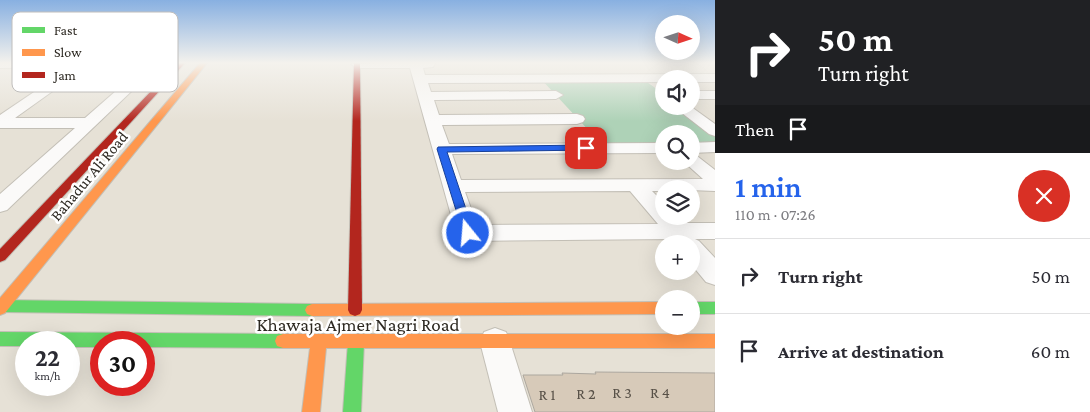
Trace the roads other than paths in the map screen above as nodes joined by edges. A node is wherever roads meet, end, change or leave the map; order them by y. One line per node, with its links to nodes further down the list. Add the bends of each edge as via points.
1 (189, 82): 38 (street, Bahadur Ali Road)
2 (357, 82): 42 (street)
3 (421, 82): 10 (street)
4 (544, 82): 8 (street)
5 (44, 92): 16 (street)
6 (123, 92): 17 (street)
7 (156, 92): 35 (street, Bahadur Ali Road)
8 (556, 95): 10 (street); 18 (street)
9 (700, 95): 11 (street)
10 (425, 96): 15 (street)
11 (715, 96)
12 (692, 115): 14 (street)
13 (715, 118): 14 (street)
14 (698, 119): 19 (street)
15 (433, 120): 18 (street); 24 (street)
16 (0, 122): 17 (street)
17 (88, 123): 30 (street)
18 (584, 126): 20 (street)
19 (715, 131)
20 (605, 148): 21 (street); 24 (street)
21 (655, 148)
22 (700, 148): 23 (street)
23 (715, 148)
24 (442, 149): 29 (street)
25 (700, 167): 26 (street)
26 (715, 179)
27 (635, 185): 28 (street); 29 (street); 32 (street)
28 (715, 185)
29 (453, 186): 34 (street, via 468,233)
30 (0, 205)
31 (715, 231): 33 (street)
32 (681, 235)
33 (700, 236)
34 (655, 240)
35 (0, 257)
36 (700, 257): 37 (street)
37 (715, 275)
38 (1, 307): 42 (street, Khawaja Ajmer Nagri Road)
39 (655, 308): 42 (street, Khawaja Ajmer Nagri Road)
40 (700, 308): 41 (street)
41 (715, 308)
42 (355, 310)
43 (0, 339): 45 (street, Khawaja Ajmer Nagri Road)
44 (715, 341): 47 (street, Khawaja Ajmer Nagri Road)
45 (319, 342): 46 (street, Khawaja Ajmer Nagri Road); 48 (street)
46 (356, 342): 47 (street, Khawaja Ajmer Nagri Road); 49 (street)
47 (495, 342): 50 (street)
48 (311, 412)
49 (352, 412)
50 (515, 412)

